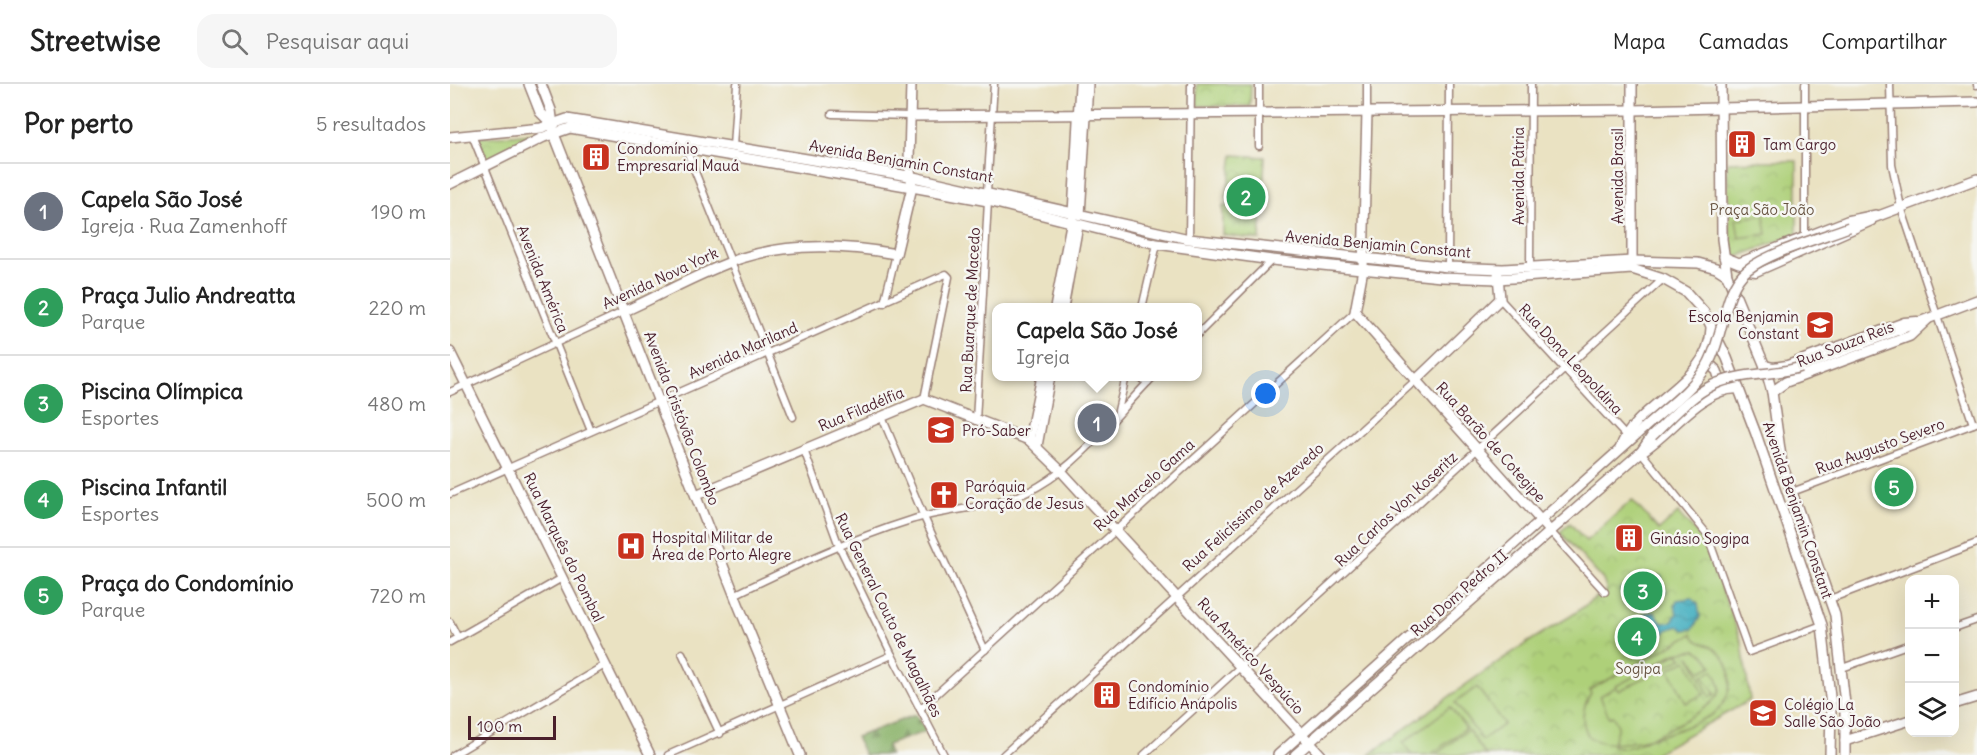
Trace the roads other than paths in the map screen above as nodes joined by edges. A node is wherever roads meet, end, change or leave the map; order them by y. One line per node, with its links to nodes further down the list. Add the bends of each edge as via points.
1 (529, 84): 31 (main road, Avenida Cristóvão Colombo, via 540,112)
2 (541, 84): 31 (main road, Avenida Cristóvão Colombo)
3 (737, 84): 34 (street)
4 (911, 84): 30 (main road)
5 (993, 84): 29 (street, Rua Buarque de Macedo)
6 (1080, 84): 28 (main road)
7 (1088, 84): 28 (main road)
8 (1191, 84): 25 (street)
9 (1259, 84): 26 (street)
10 (1367, 84): 24 (street)
11 (1449, 84): 22 (street)
12 (1531, 84): 23 (street, Avenida Pátria)
13 (1632, 84): 21 (main road, Avenida Brasil)
14 (1721, 84): 20 (main road)
15 (1805, 84): 19 (street)
16 (1890, 84): 18 (street)
17 (1977, 102): 18 (main road)
18 (1890, 104): 19 (main road); 43 (street, via 1892,165)
19 (1804, 106): 20 (main road); 46 (street)
20 (1721, 108): 21 (main road); 50 (main road)
21 (1632, 110): 23 (main road); 55 (main road, Avenida Brasil)
22 (1449, 111): 23 (main road); 24 (main road); 56 (street)
23 (1531, 111): 57 (street, Avenida Pátria)
24 (1367, 112): 26 (main road); 54 (main road)
25 (1191, 113): 26 (main road); 28 (main road); 47 (street)
26 (1259, 113): 35 (street)
27 (832, 114): 30 (street)
28 (1082, 114): 29 (main road); 45 (main road)
29 (992, 115): 30 (main road); 42 (street, Rua Buarque de Macedo)
30 (910, 116): 38 (main road)
31 (553, 129): 32 (main road); 34 (main road, Avenida Benjamin Constant, via 567,119); 36 (main road, Avenida Benjamin Constant, via 570,128); 37 (main road); 68 (main road, Avenida Cristóvão Colombo)
32 (472, 135): 33 (main road); 37 (street, Avenida América)
33 (450, 137)
34 (733, 147): 38 (main road, Avenida Benjamin Constant)
35 (1259, 147)
36 (686, 149): 41 (main road, Avenida Benjamin Constant); 52 (street)
37 (485, 166): 40 (main road); 74 (street, Avenida América)
38 (909, 176): 41 (main road); 42 (main road, Avenida Benjamin Constant)
39 (1977, 179): 43 (main road)
40 (450, 184)
41 (912, 187): 42 (main road, Avenida Benjamin Constant); 49 (main road)
42 (987, 197): 45 (main road, Avenida Benjamin Constant); 96 (street, Rua Buarque de Macedo)
43 (1901, 207): 44 (main road); 70 (street)
44 (1882, 214): 46 (main road, via 1863,216); 53 (street, via 1851,233 1756,273 1748,272); 103 (main road, Rua Dom Pedro II, bridge, via 1761,261 1745,271 1734,284 1716,348 1706,368)
45 (1076, 219): 47 (main road, Avenida Benjamin Constant); 48 (main road, Avenida Benjamin Constant); 61 (main road)
46 (1805, 237): 53 (main road)
47 (1189, 239): 54 (main road, Avenida Benjamin Constant)
48 (1157, 244): 51 (main road, Avenida Benjamin Constant); 67 (street)
49 (896, 254): 52 (main road, Avenida Nova York, via 850,246 808,247 767,252); 64 (street)
50 (1724, 257): 53 (main road); 59 (main road)
51 (1272, 260): 54 (main road, Avenida Benjamin Constant); 73 (street)
52 (732, 262): 68 (main road, Avenida Nova York); 76 (street)
53 (1739, 263)
54 (1363, 264): 56 (main road, Avenida Benjamin Constant); 58 (main road, Avenida Benjamin Constant); 69 (main road)
55 (1632, 265): 57 (main road, Avenida Benjamin Constant); 58 (main road, Avenida Benjamin Constant); 59 (main road, Avenida Benjamin Constant, via 1698,263); 60 (main road, Avenida Benjamin Constant)
56 (1448, 267): 58 (main road, Avenida Benjamin Constant)
57 (1530, 268): 58 (main road, Avenida Benjamin Constant)
58 (1498, 274): 62 (main road)
59 (1727, 276): 78 (main road, Avenida Benjamin Constant)
60 (1662, 279): 72 (main road, Avenida Benjamin Constant, via 1686,292); 79 (street, Rua Carlos Von Koseritz)
61 (1063, 287): 65 (main road); 66 (main road)
62 (1500, 299): 79 (street, Rua Dona Leopoldina); 80 (main road, Rua Felicíssimo de Azevedo)
63 (1977, 300): 70 (main road, Rua Souza Reis)
64 (884, 303): 76 (street, Avenida Mariland); 90 (street, Avenida Mariland, via 946,274 949,277)
65 (1057, 303)
66 (1063, 303)
67 (1143, 303)
68 (625, 311): 74 (street, Avenida Nova York); 91 (main road, Avenida Cristóvão Colombo)
69 (1355, 312): 80 (main road, Rua Barão de Cotegipe); 113 (street, Rua Marcelo Gama)
70 (1938, 316): 71 (main road, Rua Souza Reis); 97 (street)
71 (1927, 320): 78 (street, Rua Souza Reis, via 1904,321 1787,364); 89 (main road, Rua Souza Reis, via 1910,336 1786,382); 100 (main road, Rua Souza Reis, bridge, via 1783,373 1715,384 1698,394)
72 (1711, 326): 77 (main road, Rua Dom Pedro II); 87 (main road, Avenida Benjamin Constant)
73 (1202, 329)
74 (555, 342): 85 (street, Avenida Nova York); 98 (street, Avenida América)
75 (450, 352): 85 (main road, Rua Marquês do Pombal)
76 (767, 352): 91 (street, Avenida Mariland); 94 (street)
77 (1702, 358): 86 (main road, via 1717,371); 99 (main road, Rua Dom Pedro II, via 1693,373)
78 (1764, 364): 89 (main road, Avenida Benjamin Constant)
79 (1564, 369): 99 (street, Rua Dona Leopoldina); 102 (street, Rua Carlos Von Koseritz)
80 (1416, 380): 102 (main road, Rua Barão de Cotegipe); 120 (street, Rua Felicíssimo de Azevedo)
81 (1042, 381): 92 (main road)
82 (1048, 381): 92 (main road)
83 (1125, 381): 93 (street)
84 (1148, 382): 93 (street)
85 (466, 385): 88 (street, Avenida Nova York); 106 (main road, Rua Marquês do Pombal)
86 (1722, 389): 87 (main road); 105 (main road, Rua Dom Pedro II)
87 (1739, 389): 124 (main road, Avenida Benjamin Constant)
88 (450, 392)
89 (1772, 392): 108 (main road, Avenida Benjamin Constant, via 1782,464)
90 (924, 399): 95 (main road, Rua Filadélfia); 96 (main road, Rua Filadélfia)
91 (660, 400): 98 (street, Avenida Mariland); 110 (main road, Avenida Cristóvão Colombo)
92 (1041, 404): 101 (main road)
93 (1117, 416): 107 (street)
94 (793, 417)
95 (882, 417): 104 (main road, Rua Filadélfia); 111 (street)
96 (976, 421): 101 (main road, Rua Filadélfia)
97 (1975, 424): 108 (street, Rua Augusto Severo)
98 (591, 431): 106 (street, Avenida Mariland)
99 (1625, 435): 103 (main road, Rua Dom Pedro II)
100 (1652, 436): 105 (main road, Rua Dom Pedro II)
101 (1033, 443): 107 (main road, Rua Américo Vespúcio)
102 (1478, 449): 112 (main road, Rua Barão de Cotegipe); 133 (street, Rua Carlos Von Koseritz)
103 (1620, 449): 112 (main road, Rua Dom Pedro II)
104 (804, 450): 110 (main road, Rua Filadélfia); 116 (street, Rua General Couto de Magalhães)
105 (1641, 452): 114 (main road, Rua Dom Pedro II); 124 (street, via 1707,534 1749,652)
106 (508, 468): 109 (street, Avenida Mariland); 117 (main road, Rua Marquês do Pombal)
107 (1062, 472): 111 (street, via 1018,496); 113 (main road, Rua Américo Vespúcio)
108 (1792, 492): 121 (main road, Avenida Benjamin Constant)
109 (450, 494)
110 (696, 495): 119 (main road, Avenida Cristóvão Colombo)
111 (924, 517): 116 (street); 129 (street)
112 (1541, 520): 114 (main road, Rua Barão de Cotegipe); 141 (main road, Rua Dom Pedro II)
113 (1115, 532): 120 (main road, Rua Américo Vespúcio); 129 (street, Rua Marcelo Gama)
114 (1551, 532): 118 (street, Rua Barão de Cotegipe); 143 (main road, Rua Dom Pedro II)
115 (1977, 543): 121 (street)
116 (839, 546): 119 (street); 131 (street, Rua General Couto de Magalhães)
117 (562, 578): 126 (street); 132 (main road, Rua Marquês do Pombal)
118 (1605, 592)
119 (734, 595): 137 (main road, Avenida Cristóvão Colombo)
120 (1176, 597): 133 (main road, Rua Américo Vespúcio); 150 (street, Rua Felicíssimo de Azevedo)
121 (1830, 599): 134 (main road, Avenida Benjamin Constant, via 1838,626)
122 (1977, 620): 125 (street)
123 (450, 622): 126 (street)
124 (1822, 625): 144 (main road, Avenida Benjamin Constant, via 1831,706)
125 (1959, 626)
126 (458, 638): 127 (street)
127 (450, 642)
128 (1905, 646): 134 (street)
129 (985, 650): 138 (street, Rua Marcelo Gama)
130 (682, 653): 140 (street)
131 (892, 655): 137 (street); 138 (street, Rua General Couto de Magalhães)
132 (605, 665): 145 (street); 146 (main road, Rua Marquês do Pombal)
133 (1242, 668): 141 (main road, Rua Américo Vespúcio); 151 (street, Rua Carlos Von Koseritz)
134 (1842, 668): 142 (main road, Avenida Benjamin Constant)
135 (1977, 697): 136 (main road)
136 (1959, 702)
137 (780, 707): 140 (street); 148 (main road, Avenida Cristóvão Colombo)
138 (920, 710): 149 (street, Rua General Couto de Magalhães)
139 (1905, 722): 142 (main road)
140 (720, 734): 147 (street)
141 (1302, 734): 143 (main road, Rua Américo Vespúcio); 152 (main road, Rua Dom Pedro II)
142 (1845, 741): 155 (main road, Avenida Benjamin Constant)
143 (1309, 742): 153 (main road, Rua Dom Pedro II); 154 (main road, Rua Américo Vespúcio)
144 (1828, 754)
145 (453, 755)
146 (650, 755)
147 (668, 755)
148 (800, 755)
149 (944, 755)
150 (1003, 755)
151 (1144, 755)
152 (1278, 755)
153 (1295, 755)
154 (1321, 755)
155 (1845, 755)

